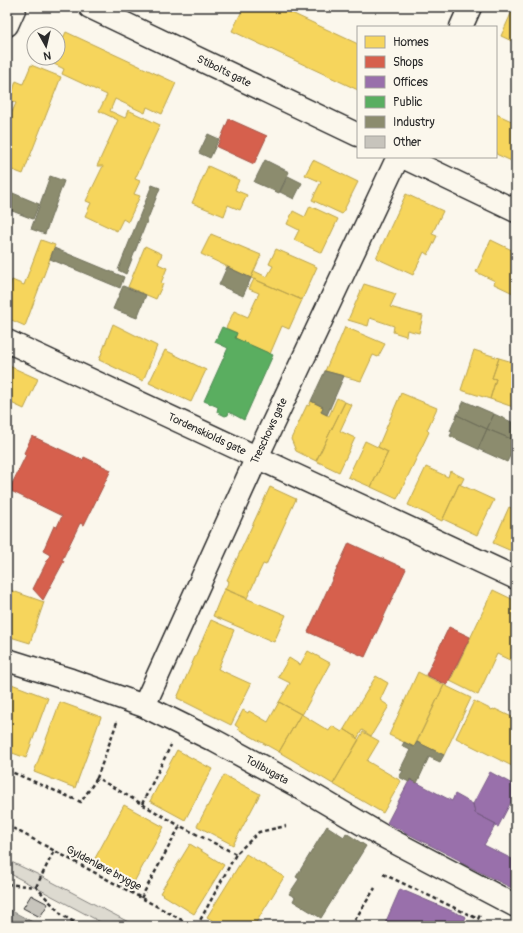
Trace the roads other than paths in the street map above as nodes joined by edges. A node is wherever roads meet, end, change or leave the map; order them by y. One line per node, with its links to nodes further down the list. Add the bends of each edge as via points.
1 (14, 7): 4 (main road)
2 (90, 7): 6 (main road, Stibolts gate)
3 (470, 7): 5 (main road)
4 (7, 25)
5 (461, 26)
6 (357, 135)
7 (398, 158): 11 (main road, Treschows gate)
8 (405, 158): 9 (main road)
9 (516, 211)
10 (7, 340): 11 (main road, Tordenskiolds gate)
11 (257, 457): 12 (main road, Tordenskiolds gate); 14 (main road, Treschows gate)
12 (516, 578)
13 (7, 660): 14 (main road, Tollbugata)
14 (135, 703): 15 (main road, Tollbugata, via 181,724 381,835)
15 (516, 906)

